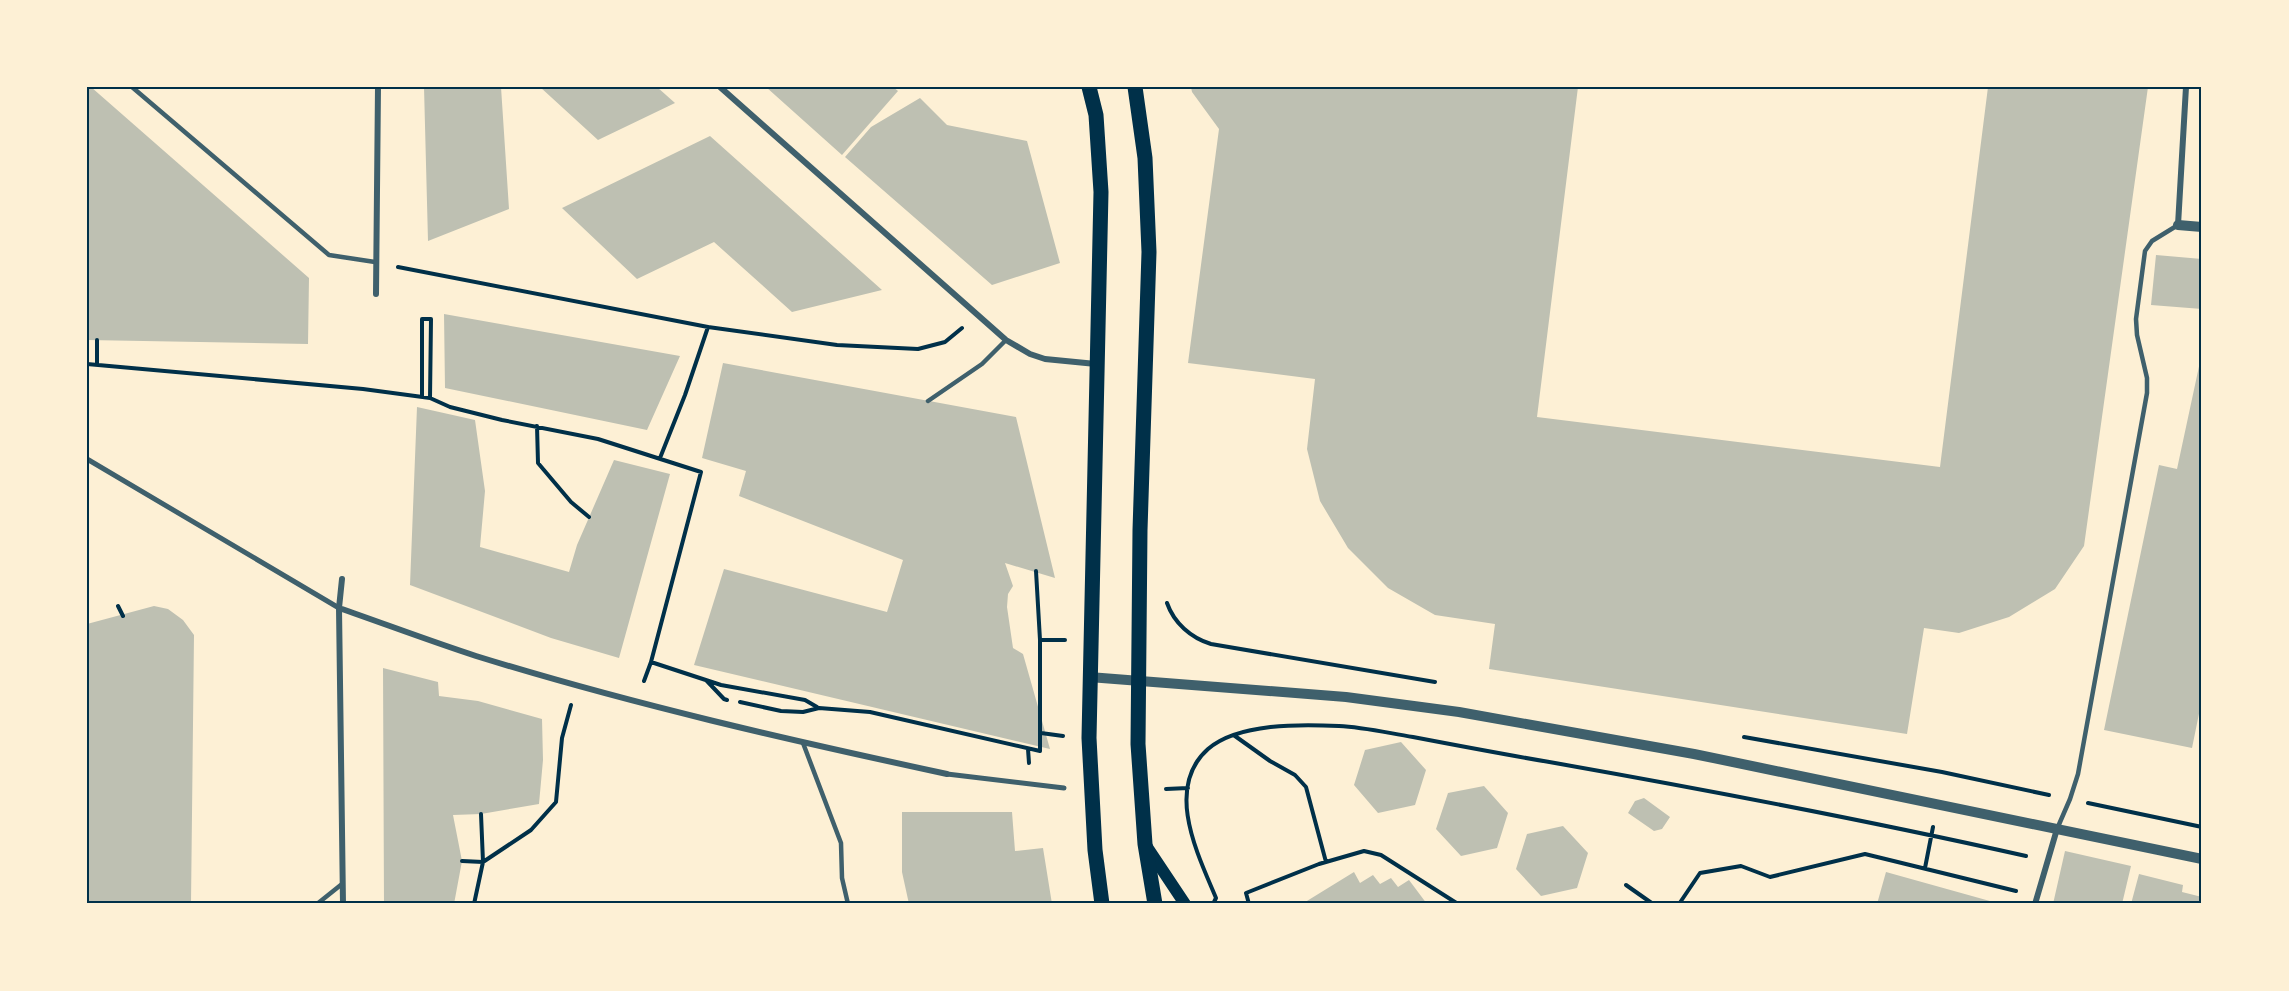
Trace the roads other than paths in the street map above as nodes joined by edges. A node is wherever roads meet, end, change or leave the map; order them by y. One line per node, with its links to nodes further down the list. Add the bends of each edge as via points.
1 (132, 87): 9 (lane, via 329,255)
2 (378, 87): 9 (street)
3 (720, 87): 11 (street)
4 (1089, 87): 12 (main road, via 1096,115 1101,192)
5 (1135, 87): 18 (main road, via 1149,252)
6 (2186, 87): 7 (street)
7 (2178, 225): 8 (street); 22 (lane, via 2152,241 2145,251 2137,327 2147,393 2078,774)
8 (2202, 227)
9 (375, 262): 10 (street)
10 (376, 294)
11 (1006, 340): 12 (street, via 1045,359); 13 (lane, via 982,364)
12 (1097, 364): 17 (main road)
13 (928, 401)
14 (87, 459): 16 (street)
15 (342, 579): 16 (street)
16 (339, 608): 19 (street, via 476,656); 25 (street)
17 (1089, 678): 18 (street); 30 (main road, via 1091,789)
18 (1139, 681): 22 (street, via 1346,696 1459,712 1694,754); 23 (main road, via 1138,744)
19 (803, 743): 20 (street); 29 (lane, via 841,843)
20 (947, 774): 21 (street)
21 (1064, 788)
22 (2056, 829): 24 (street); 26 (street)
23 (1145, 844): 31 (main road); 32 (main road)
24 (2202, 859)
25 (342, 884): 27 (lane); 28 (street)
26 (2036, 901)
27 (317, 904)
28 (343, 904)
29 (848, 904)
30 (1102, 904)
31 (1155, 904)
32 (1185, 904)

